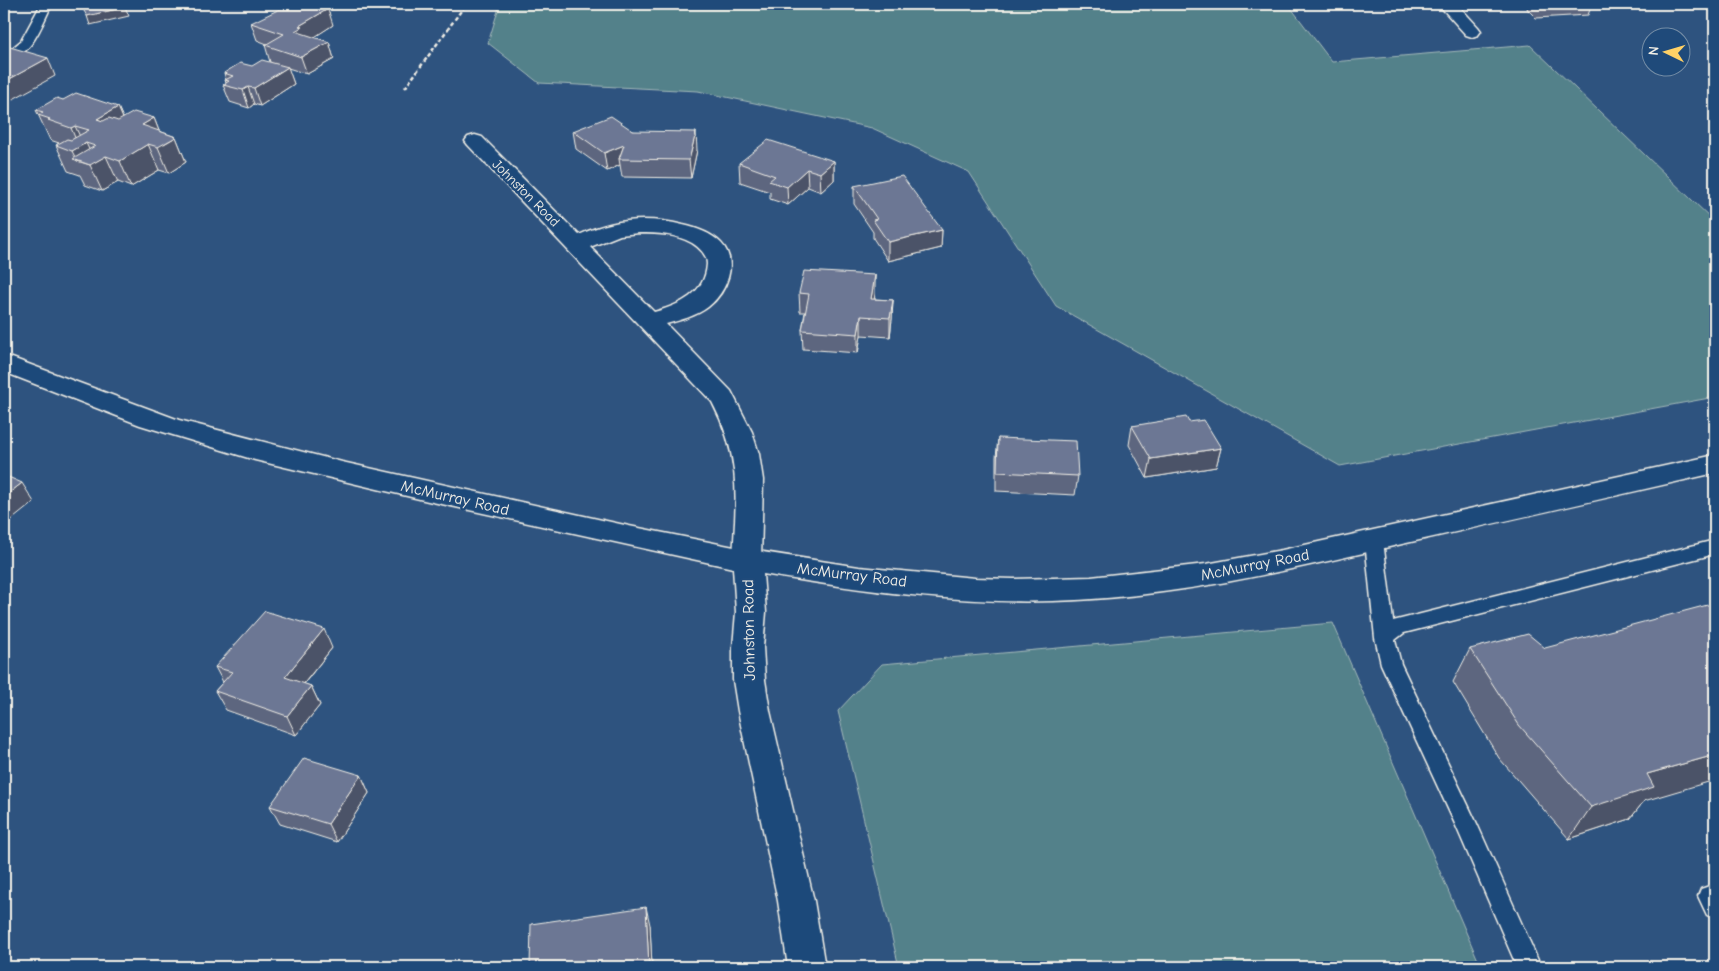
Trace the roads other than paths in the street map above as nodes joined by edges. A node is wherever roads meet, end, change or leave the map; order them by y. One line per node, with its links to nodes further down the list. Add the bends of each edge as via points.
1 (46, 4): 4 (lane, via 27,42)
2 (1447, 4): 3 (main road)
3 (1472, 31)
4 (4, 58)
5 (475, 141): 6 (main road, Johnston Road)
6 (577, 245): 7 (main road, Johnston Road); 7 (main road, via 599,234 653,225 679,229 700,238 715,252 720,268 715,285 700,301 678,314)
7 (650, 321): 12 (main road, Johnston Road, via 722,397 736,424 746,456)
8 (4, 363): 12 (main road, McMurray Road, via 98,402 172,427 429,492)
9 (1715, 464): 10 (main road, McMurray Road)
10 (1374, 541): 12 (main road, McMurray Road, via 1216,574 1045,590 934,586); 13 (lane)
11 (1715, 547): 13 (lane, via 1398,627)
12 (748, 560): 16 (main road, Johnston Road, via 751,612 748,647 754,711 796,901)
13 (1385, 638): 17 (lane, via 1391,664)
14 (1715, 894): 15 (lane, via 1709,896)
15 (1715, 908)
16 (806, 967)
17 (1529, 967)

